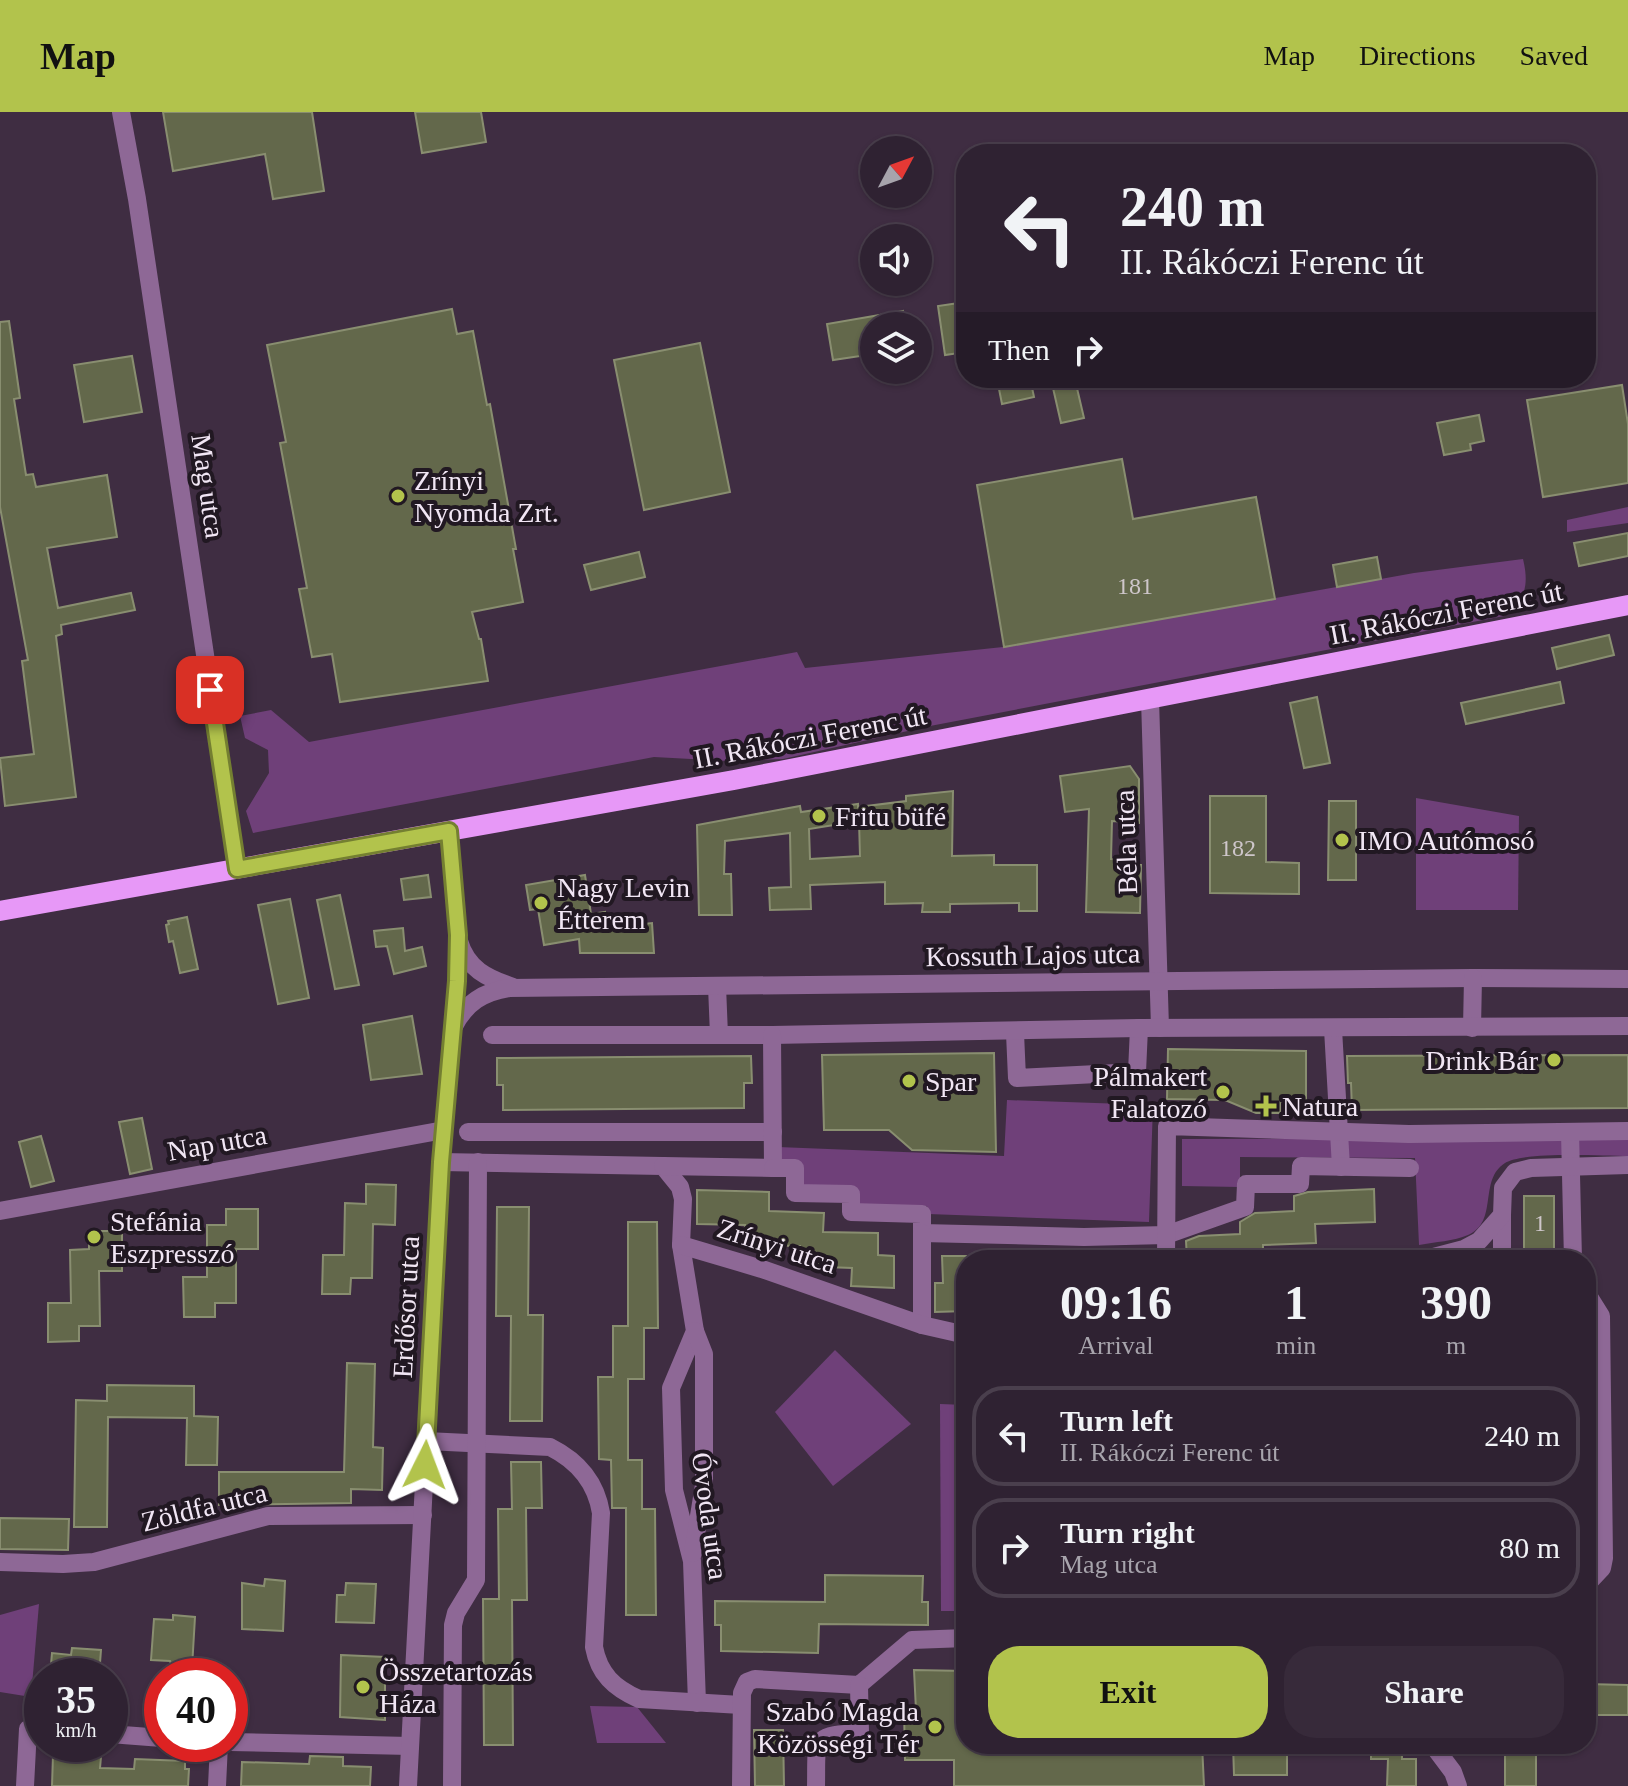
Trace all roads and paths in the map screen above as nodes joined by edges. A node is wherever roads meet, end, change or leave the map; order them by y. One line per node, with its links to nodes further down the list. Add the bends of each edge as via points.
1 (121, 112): 5 (street, Mag utca)
2 (1628, 605): 3 (main road, II. Rákóczi Ferenc út)
3 (1150, 699): 4 (main road, II. Rákóczi Ferenc út); 10 (street, Béla utca)
4 (449, 831): 5 (main road, II. Rákóczi Ferenc út); 7 (street, Erdősor utca)
5 (237, 869): 6 (main road, II. Rákóczi Ferenc út)
6 (0, 911)
7 (458, 935): 12 (street, via 473,967); 13 (street, Erdősor utca)
8 (1473, 978): 9 (street, Kossuth Lajos utca); 10 (street, Kossuth Lajos utca); 17 (street)
9 (1628, 979)
10 (1158, 982): 11 (street, Kossuth Lajos utca); 16 (street, Béla utca)
11 (717, 986): 12 (street, Kossuth Lajos utca); 21 (street)
12 (520, 989): 13 (street, Kossuth Lajos utca, via 483,995)
13 (454, 1026): 23 (street, Erdősor utca)
14 (1628, 1026): 17 (street)
15 (1139, 1028): 16 (street); 19 (street); 19 (street, via 1137,1072 1017,1078)
16 (1160, 1028): 18 (street)
17 (1472, 1028): 18 (street)
18 (1333, 1029): 28 (street)
19 (1015, 1033): 22 (street)
20 (492, 1035): 21 (street)
21 (719, 1035): 22 (street)
22 (772, 1035): 26 (street)
23 (444, 1130): 29 (street, Erdősor utca); 37 (street, Nap utca)
24 (1628, 1131): 27 (street)
25 (468, 1132): 26 (street)
26 (773, 1132): 34 (street)
27 (1570, 1132): 28 (street); 36 (street)
28 (1341, 1133): 33 (street); 40 (street, via 1167,1126)
29 (441, 1162): 30 (street); 50 (street, Erdősor utca)
30 (478, 1162): 32 (street); 51 (street)
31 (1628, 1165): 36 (street)
32 (663, 1166): 34 (street); 41 (street, Zrínyi utca, via 683,1199)
33 (1341, 1167): 35 (street); 40 (street, via 1301,1166 1300,1184 1246,1184 1245,1207)
34 (773, 1168): 39 (street, via 795,1168 795,1193 851,1194 851,1212 922,1214)
35 (1410, 1168)
36 (1570, 1168): 38 (street, via 1515,1172 1503,1188); 45 (street)
37 (0, 1211)
38 (1502, 1215): 43 (street, via 1473,1246); 44 (street)
39 (922, 1233): 40 (street); 47 (street)
40 (1166, 1235): 42 (street)
41 (681, 1245): 47 (street, Zrínyi utca); 48 (street)
42 (1166, 1250)
43 (1458, 1250)
44 (1502, 1250)
45 (1573, 1250)
46 (1596, 1308): 55 (street, via 1601,1316 1605,1412 1604,1558)
47 (922, 1325): 49 (street, Zrínyi utca)
48 (695, 1331): 53 (street, via 704,1354 704,1485); 53 (street, Óvoda utca, via 671,1388 674,1490)
49 (956, 1333)
50 (426, 1441): 51 (street); 52 (street, Erdősor utca)
51 (478, 1443): 58 (street, via 550,1447 565,1454 591,1481 601,1513 597,1663 606,1679 639,1699); 68 (street, via 476,1580 456,1613 452,1640)
52 (423, 1515): 54 (street, Zöldfa utca, via 268,1516 94,1562); 61 (street, Erdősor utca)
53 (692, 1561): 58 (street, Óvoda utca)
54 (0, 1562)
55 (1596, 1574)
56 (956, 1638): 57 (street, via 912,1640)
57 (859, 1685): 59 (street, via 755,1679 743,1686); 70 (street, via 860,1733 822,1737)
58 (697, 1703): 59 (street)
59 (741, 1705): 69 (street)
60 (248, 1742): 61 (street)
61 (410, 1746): 67 (street, Erdősor utca)
62 (1440, 1754): 71 (street)
63 (29, 1762): 65 (street)
64 (218, 1762): 66 (street)
65 (25, 1786)
66 (217, 1786)
67 (408, 1786)
68 (452, 1786)
69 (741, 1786)
70 (816, 1786)
71 (1458, 1786)

